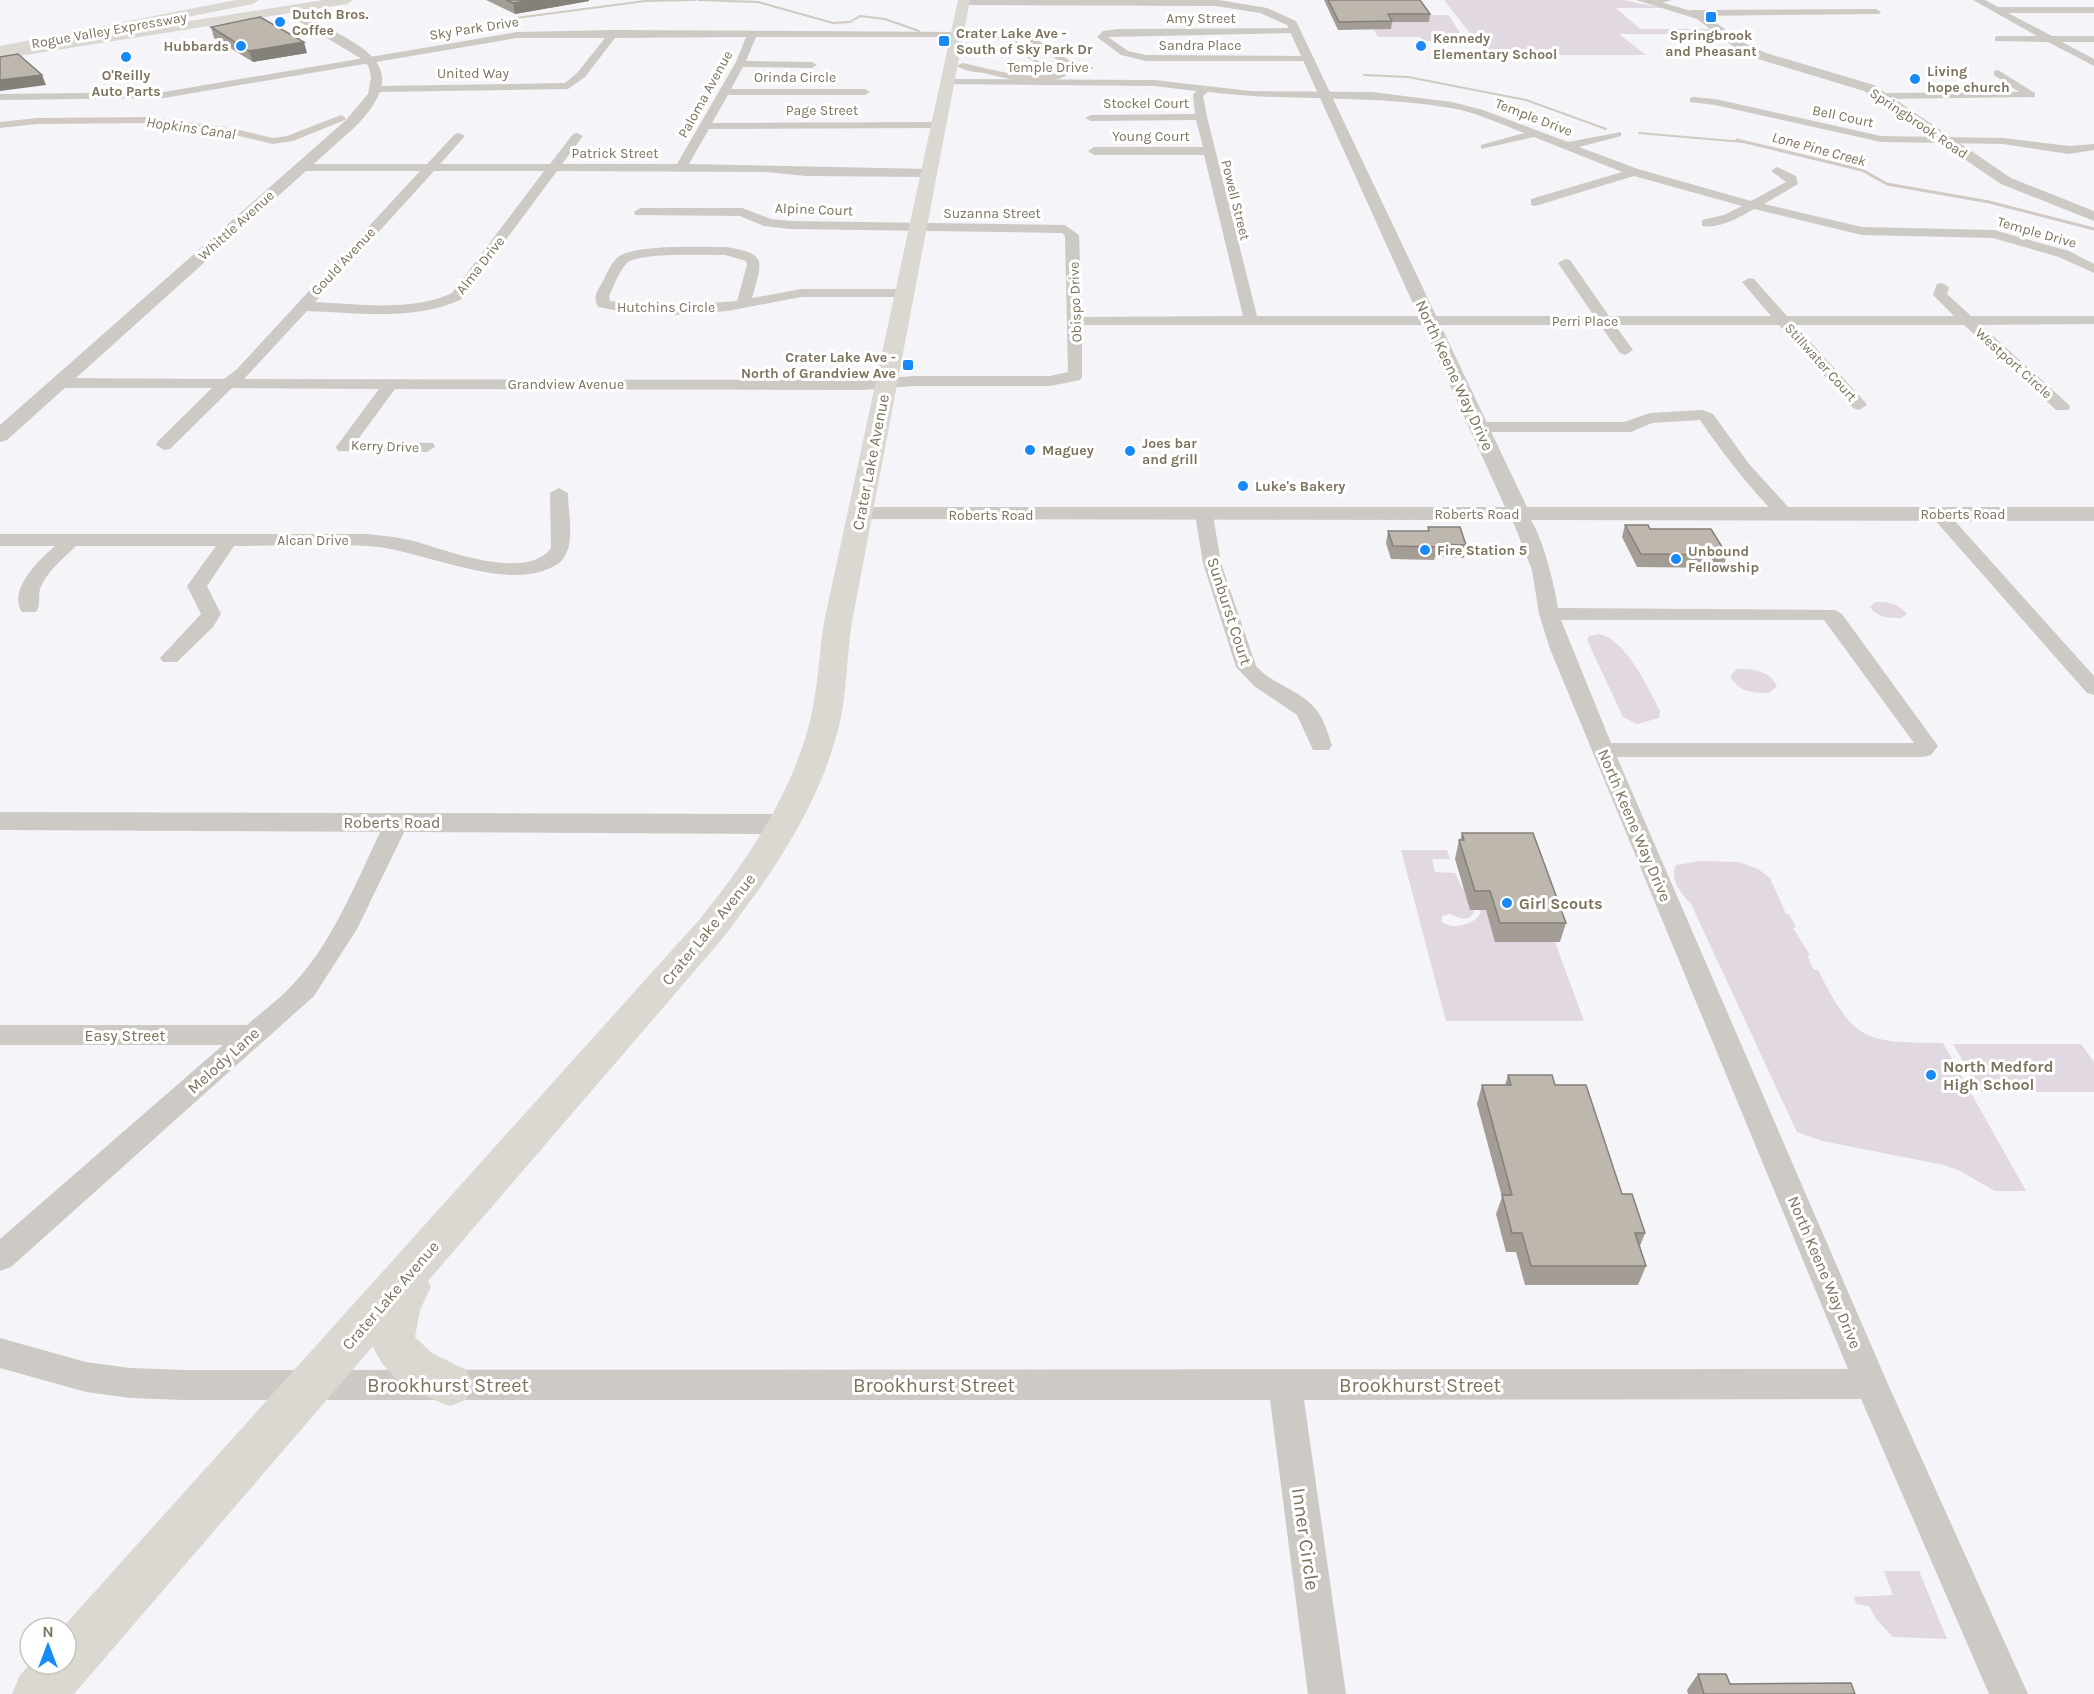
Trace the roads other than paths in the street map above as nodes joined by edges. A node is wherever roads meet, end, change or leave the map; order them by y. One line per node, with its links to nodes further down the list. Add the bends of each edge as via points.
1 (347, 0): 9 (main road)
2 (1642, 0): 7 (street, Springbrook Road)
3 (1857, 0): 12 (street, via 1876,12)
4 (1978, 0): 10 (street)
5 (253, 1): 8 (main road); 9 (main road); 22 (main road, Rogue Valley Expressway)
6 (964, 1): 13 (street, North Keene Way Drive, via 1223,4 1278,15 1292,23); 17 (main road, Crater Lake Avenue)
7 (1662, 1): 12 (street, Springbrook Road)
8 (209, 3): 18 (main road); 18 (main road, Rogue Valley Expressway)
9 (295, 6): 23 (main road); 24 (street)
10 (1997, 10): 11 (street); 20 (street)
11 (2094, 10)
12 (1692, 13): 36 (street, Springbrook Road, via 1751,51 1849,80)
13 (1296, 31): 16 (street, Amy Street); 25 (street, North Keene Way Drive)
14 (614, 33): 15 (street, Sky Park Drive); 24 (street, Sky Park Drive, via 517,34); 31 (street, United Way, via 568,86)
15 (753, 33): 17 (street, Sky Park Drive); 27 (street, Paloma Avenue)
16 (1106, 33): 25 (street, Sandra Place, via 1103,39 1125,53 1146,58)
17 (957, 34): 30 (main road, Crater Lake Avenue)
18 (0, 37)
19 (1998, 39): 20 (street)
20 (2049, 39): 21 (street); 26 (street)
21 (2094, 39)
22 (0, 50)
23 (0, 55)
24 (370, 59): 31 (street, via 377,69); 37 (street, Sky Park Drive, via 164,95)
25 (1310, 59): 35 (street, North Keene Way Drive)
26 (2094, 63)
27 (740, 64): 28 (street); 33 (street, Paloma Avenue)
28 (812, 64)
29 (1998, 73): 36 (street, via 2031,95)
30 (947, 82): 32 (street, Temple Drive, via 1143,83); 41 (main road, Crater Lake Avenue)
31 (378, 88): 53 (street, Whittle Avenue, via 351,123)
32 (1206, 89): 35 (street, Temple Drive, via 1250,94); 39 (street, Powell Street, via 1198,95)
33 (724, 92): 34 (street, Orinda Circle); 42 (street, Paloma Avenue)
34 (865, 92)
35 (1324, 94): 43 (street, Temple Drive, via 1372,95 1452,105); 79 (street, North Keene Way Drive)
36 (1883, 96): 47 (street, Springbrook Road)
37 (0, 97)
38 (1694, 100): 47 (street, Bell Court, via 1881,139)
39 (1201, 117): 40 (street, Stockel Court); 52 (street, Powell Street)
40 (1091, 118)
41 (938, 125): 42 (street, Page Street); 59 (main road, Crater Lake Avenue)
42 (705, 126): 56 (street, Paloma Avenue)
43 (1534, 134): 48 (street, Temple Drive); 49 (street)
44 (1617, 134): 48 (street)
45 (459, 136): 54 (street, Gould Avenue)
46 (577, 136): 55 (street, Alma Drive)
47 (1947, 141): 50 (street, Bell Court, via 2003,141 2069,150); 63 (street, Springbrook Road, via 2006,181)
48 (1568, 146): 57 (street, Temple Drive)
49 (1485, 147)
50 (2094, 147)
51 (1094, 151): 52 (street, Young Court)
52 (1209, 151): 78 (street, Powell Street)
53 (301, 167): 54 (street, Patrick Street); 83 (street, Whittle Avenue)
54 (430, 167): 55 (street, Patrick Street); 73 (street, Gould Avenue)
55 (554, 168): 56 (street, Patrick Street); 73 (street, Alma Drive, via 447,304)
56 (681, 168): 59 (street, Patrick Street)
57 (1634, 171): 60 (street); 61 (street, Temple Drive)
58 (1777, 171): 61 (street, via 1792,179 1792,184)
59 (929, 173): 65 (main road, Crater Lake Avenue)
60 (1535, 202)
61 (1753, 205): 64 (street); 68 (street, Temple Drive, via 1862,231 1994,234 2064,254)
62 (640, 212): 65 (street, Alpine Court, via 742,212 769,223 790,225)
63 (2094, 216)
64 (1707, 223)
65 (918, 226): 66 (street, Suzanna Street); 71 (main road, Crater Lake Avenue)
66 (1065, 229): 77 (street, Obispo Drive, via 1072,235)
67 (1565, 263): 80 (street)
68 (2094, 269)
69 (1749, 282): 75 (street, Stillwater Court)
70 (1942, 286): 74 (street, Westport Circle, via 1940,295)
71 (904, 293): 72 (street, Hutchins Circle, via 801,293); 84 (main road, Crater Lake Avenue)
72 (743, 304): 72 (street, Hutchins Circle, via 706,309 624,309 602,301 620,262 627,257 655,252 724,251 752,259 754,265)
73 (301, 306): 86 (street, Gould Avenue)
74 (1965, 319): 75 (street, Perri Place); 76 (street, Perri Place); 88 (street, Westport Circle)
75 (1782, 320): 80 (street, Perri Place); 87 (street, Stillwater Court)
76 (2094, 320)
77 (1075, 321): 78 (street, Perri Place); 82 (street, Obispo Drive)
78 (1251, 321): 79 (street, Perri Place)
79 (1430, 321): 80 (street, Perri Place); 89 (street, North Keene Way Drive)
80 (1606, 321): 81 (street)
81 (1625, 350)
82 (1074, 377): 84 (street, Grandview Avenue, via 1050,381)
83 (58, 383): 86 (street, Grandview Avenue); 90 (street, Whittle Avenue)
84 (886, 383): 85 (street, Grandview Avenue); 94 (main road, Crater Lake Avenue)
85 (390, 384): 86 (street, Grandview Avenue); 92 (street, Kerry Drive, via 344,447)
86 (227, 385): 91 (street, Gould Avenue)
87 (1859, 405)
88 (2062, 407)
89 (1478, 427): 95 (street, North Keene Way Drive); 96 (street, via 1631,427 1650,418 1707,417 1745,473)
90 (0, 436)
91 (164, 445)
92 (427, 447)
93 (559, 493): 102 (street, Alcan Drive, via 560,548 553,558 526,568 470,565 390,542)
94 (860, 514): 99 (street, Roberts Road); 111 (main road, Crater Lake Avenue, via 838,622 824,727 809,773)
95 (1519, 514): 96 (street, Roberts Road); 99 (street, Roberts Road); 104 (street, North Keene Way Drive, via 1542,570)
96 (1785, 514): 97 (street, Roberts Road)
97 (1939, 514): 98 (street, Roberts Road); 106 (street)
98 (2094, 514)
99 (1204, 515): 107 (street, Sunburst Court, via 1212,562 1246,668 1254,678 1302,708 1311,718)
100 (0, 540): 101 (street, Alcan Drive)
101 (71, 540): 102 (street, Alcan Drive); 103 (street, via 28,591)
102 (229, 540): 105 (street, via 197,586 211,614)
103 (29, 608)
104 (1550, 614): 108 (street, North Keene Way Drive, via 1560,649); 108 (street, via 1828,614 1835,618 1927,746 1923,750)
105 (170, 658)
106 (2094, 689)
107 (1321, 745)
108 (1603, 750): 118 (street, North Keene Way Drive)
109 (0, 821): 110 (street, Roberts Road)
110 (397, 822): 111 (street, Roberts Road); 113 (street, Melody Lane, via 329,957 305,989)
111 (784, 824): 114 (main road, Crater Lake Avenue, via 754,874 711,929)
112 (0, 1035): 113 (street, Easy Street)
113 (251, 1035): 115 (street, Melody Lane)
114 (432, 1248): 119 (main road, Crater Lake Avenue); 120 (main road, via 396,1311 393,1342 399,1356 413,1368)
115 (0, 1258)
116 (0, 1353): 119 (street, Brookhurst Street, via 86,1377 130,1383)
117 (1284, 1384): 118 (street, Brookhurst Street); 120 (street, Brookhurst Street); 124 (street, Inner Circle)
118 (1871, 1384): 125 (street, North Keene Way Drive)
119 (311, 1385): 120 (street, Brookhurst Street); 121 (main road, Crater Lake Avenue)
120 (450, 1385)
121 (78, 1648)
122 (54, 1676): 123 (main road, Crater Lake Avenue)
123 (39, 1694)
124 (1327, 1694)
125 (2009, 1694)

